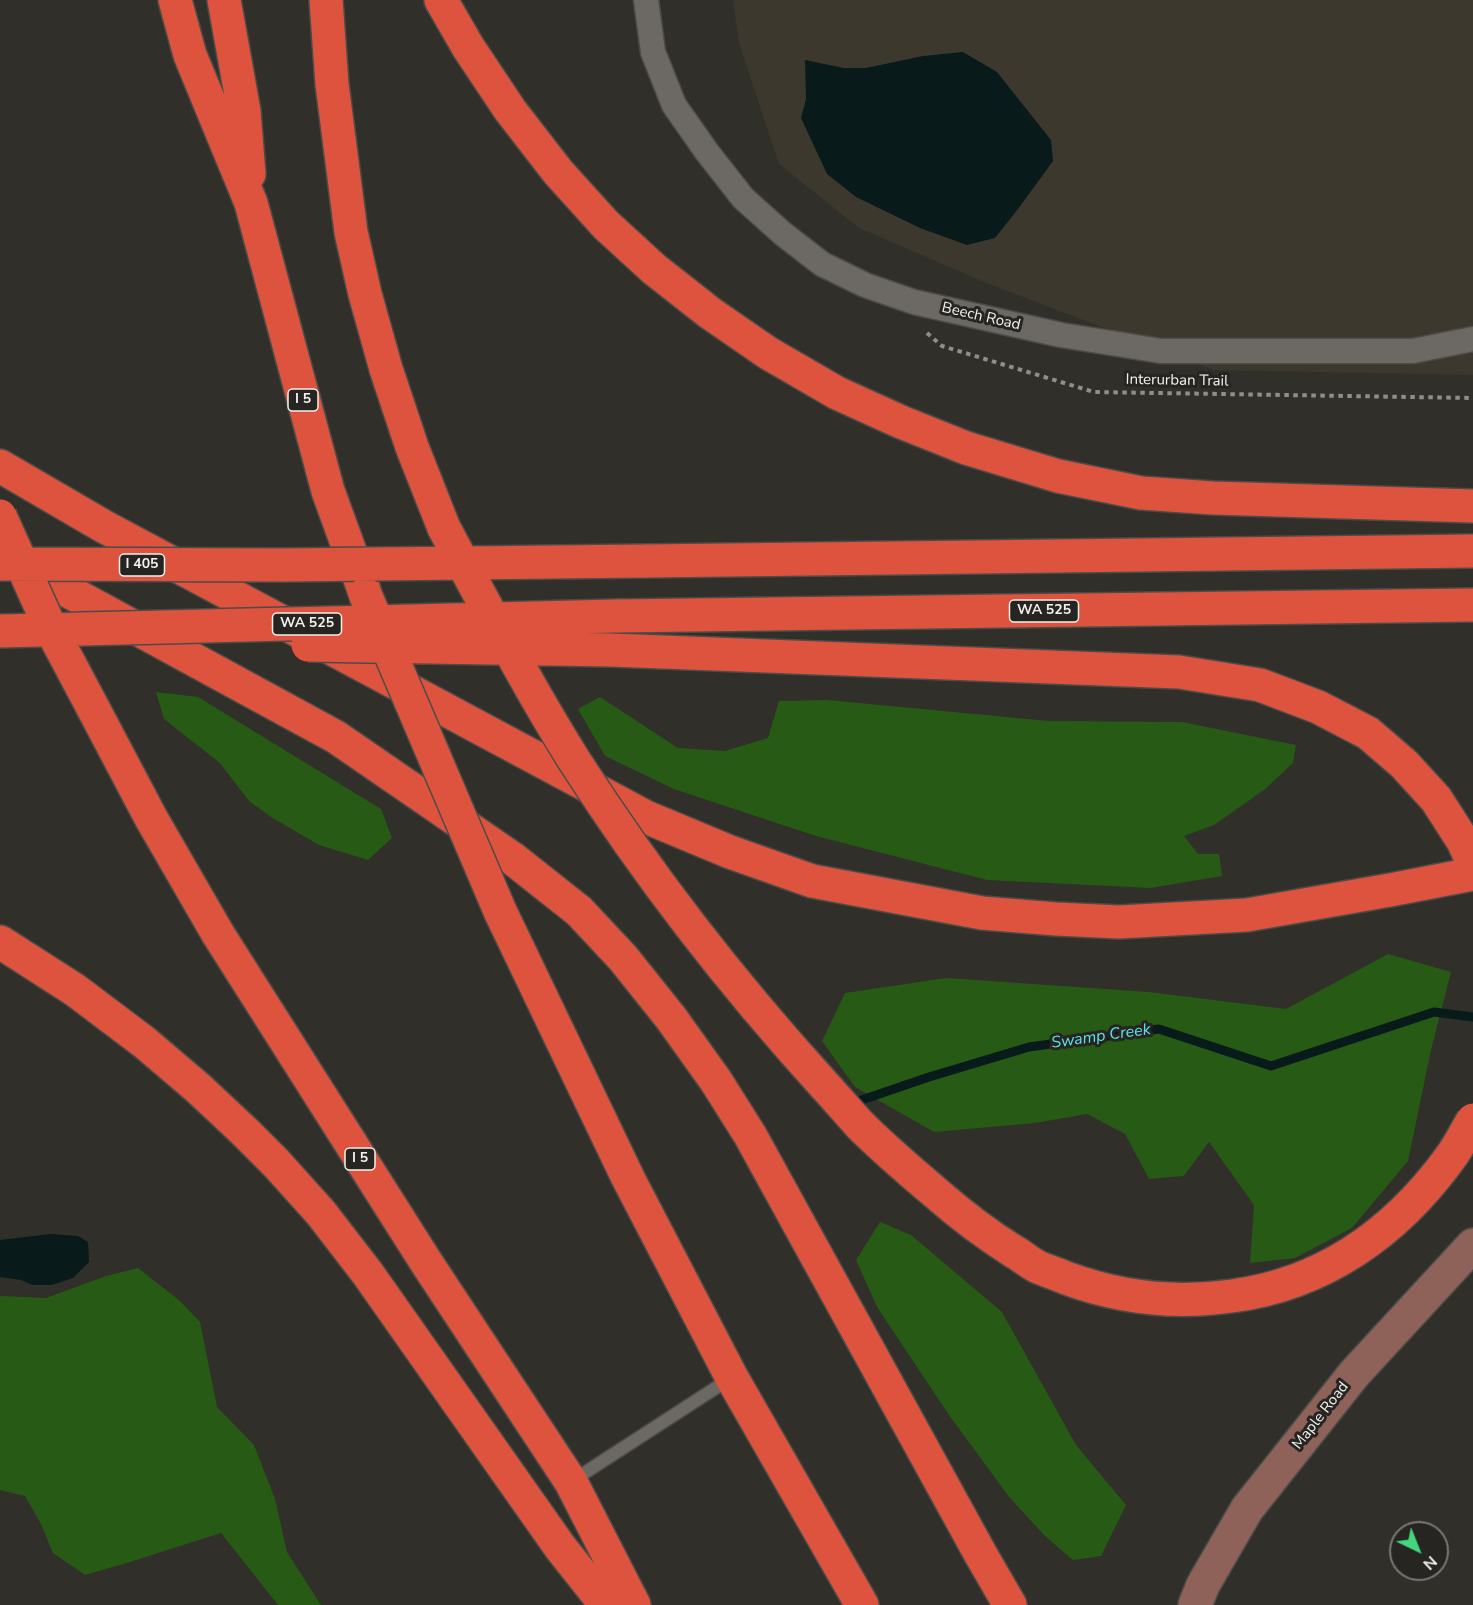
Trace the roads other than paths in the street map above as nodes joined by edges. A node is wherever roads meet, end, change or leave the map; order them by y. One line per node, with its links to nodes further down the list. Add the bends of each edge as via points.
1 (175, 0): 6 (highway, I 5, via 190,55)
2 (224, 0): 6 (highway, via 244,111)
3 (326, 0): 20 (highway, bridge, via 332,84 351,232 386,369 444,528 529,685 615,822 696,934 862,1126 988,1236 1038,1267 1121,1294 1204,1300 1286,1285 1356,1250 1389,1227 1424,1191 1452,1156)
4 (441, 0): 9 (highway, via 510,110 606,225 710,313 837,393 966,447 1058,476 1140,493)
5 (646, 0): 7 (street, Beech Road, via 653,52 674,105 706,152 743,198 782,233 822,264 865,285 914,302 1061,335 1161,351 1413,351)
6 (251, 203): 22 (highway, I 5, bridge, via 328,491 365,594 500,911 628,1178)
7 (1473, 339)
8 (0, 466): 18 (highway, via 103,526 646,817 812,881 982,913 1119,922 1247,915)
9 (1473, 506)
10 (0, 516): 23 (highway, I 5, bridge, via 50,627 218,934)
11 (1473, 551): 13 (highway, I 405, bridge, via 285,565)
12 (0, 554): 27 (highway, via 336,737 512,858 579,911 624,958 671,1018 750,1135)
13 (0, 564)
14 (1473, 605): 15 (highway, WA 525, bridge, via 615,616)
15 (0, 631)
16 (0, 637): 17 (highway, bridge, via 611,650 1179,672 1260,685 1318,707 1368,733 1436,799)
17 (1473, 863)
18 (1473, 874)
19 (0, 942): 24 (highway, via 75,990 144,1042 276,1163 369,1274 560,1547)
20 (1473, 1120)
21 (1473, 1245): 28 (street, Maple Road, via 1354,1374 1247,1509)
22 (732, 1378): 23 (lane); 26 (highway, I 5)
23 (571, 1482): 25 (highway, I 5)
24 (606, 1605)
25 (634, 1605)
26 (862, 1605)
27 (1010, 1605)
28 (1195, 1605)

